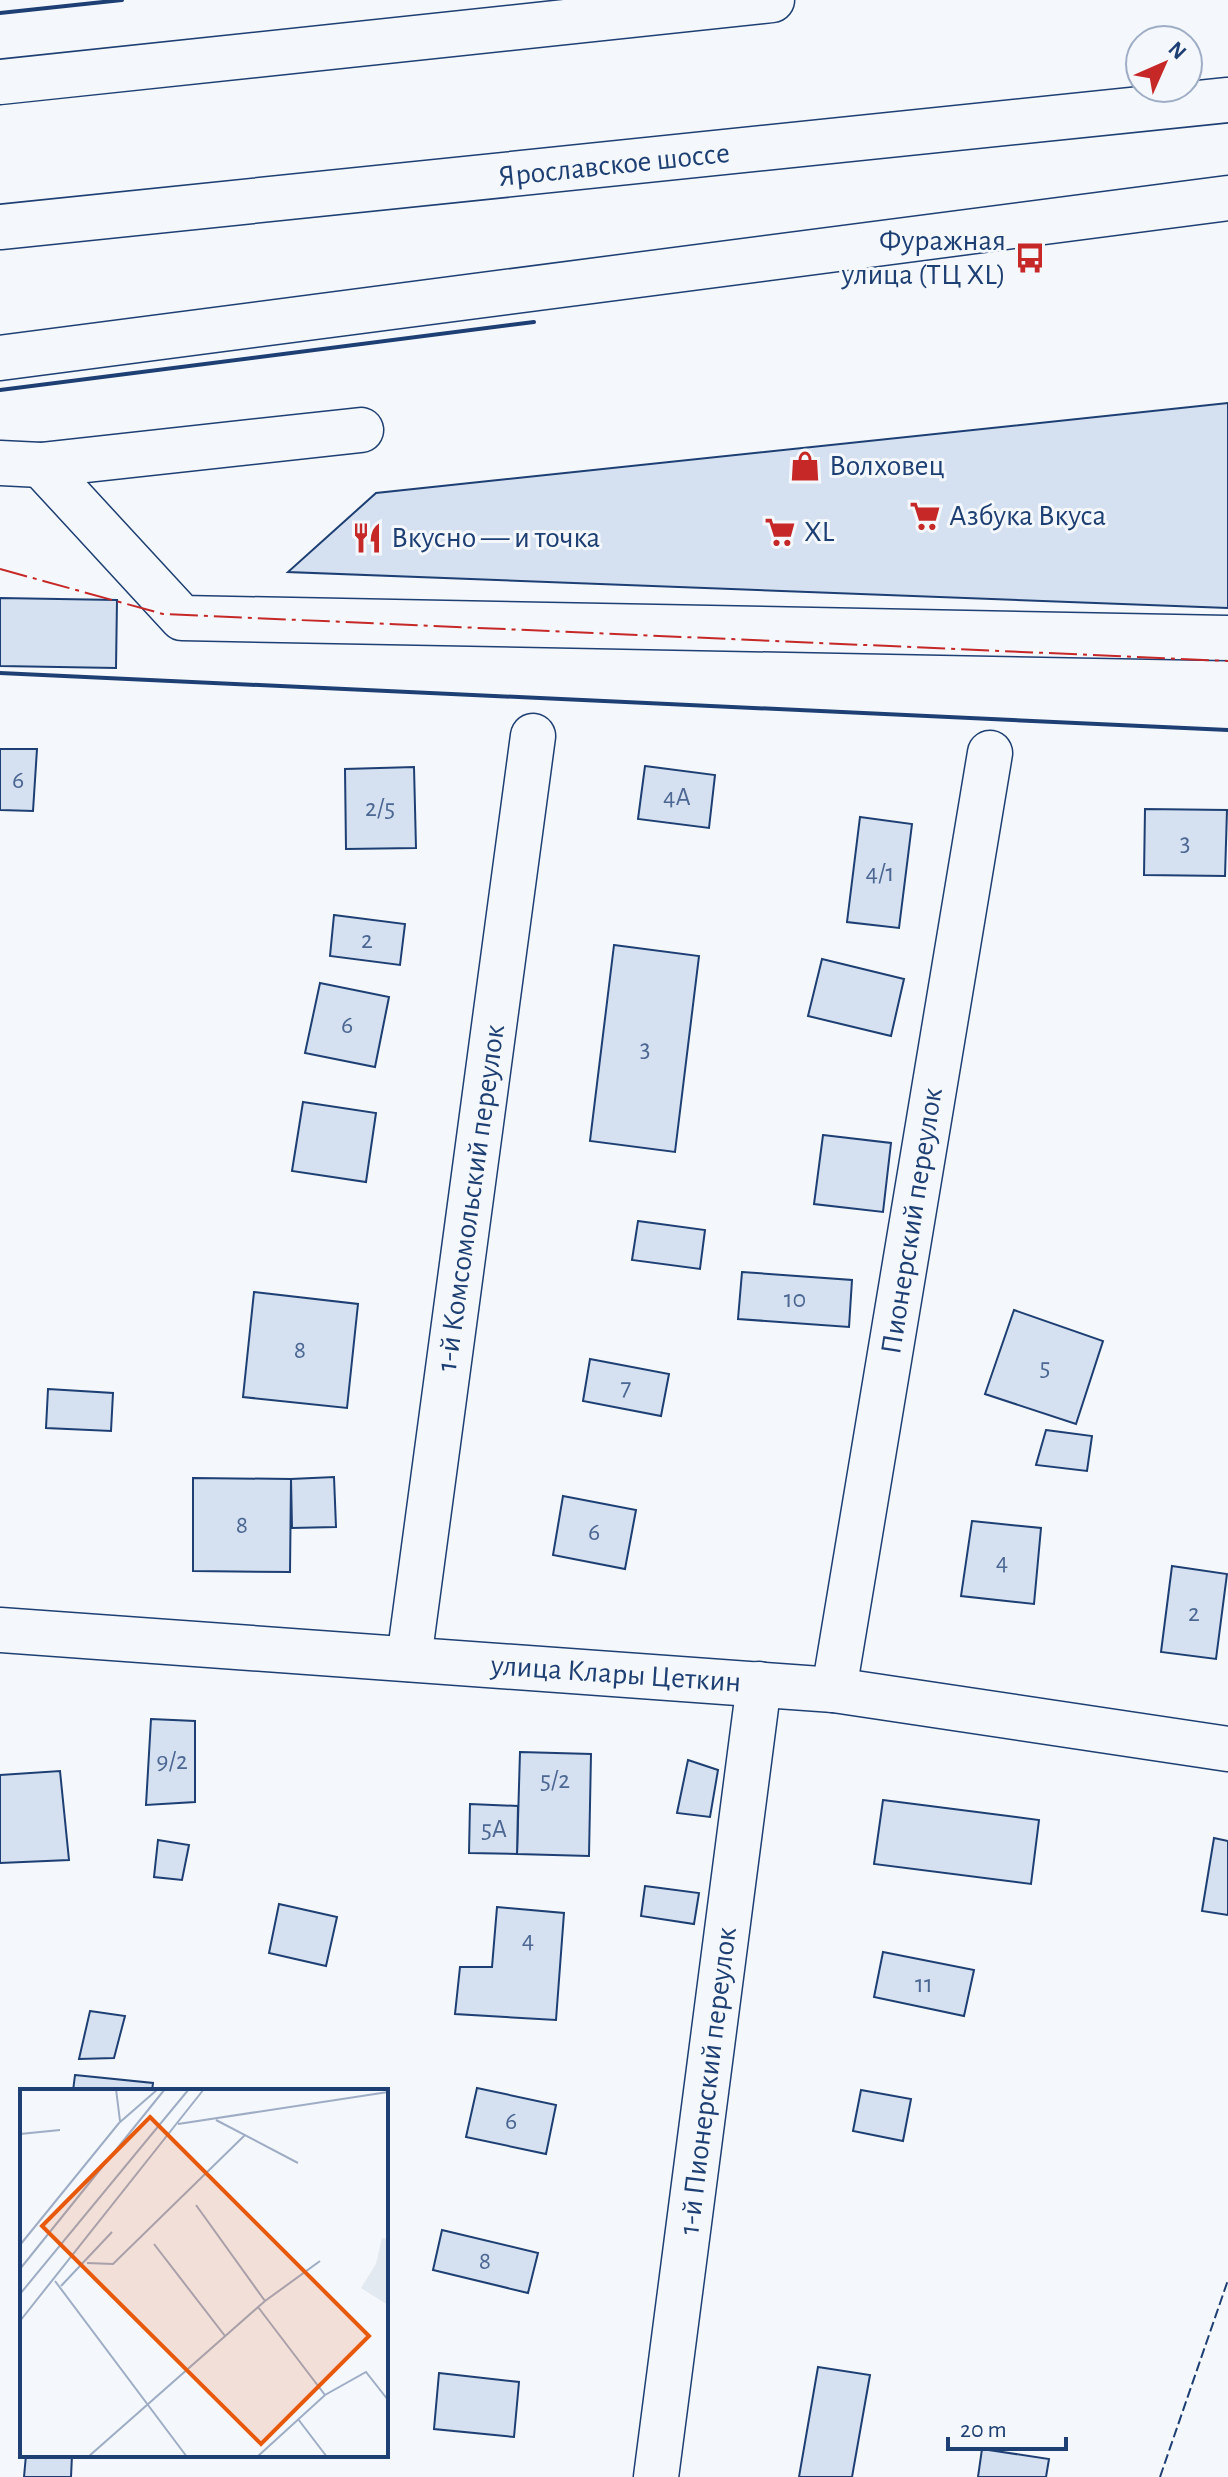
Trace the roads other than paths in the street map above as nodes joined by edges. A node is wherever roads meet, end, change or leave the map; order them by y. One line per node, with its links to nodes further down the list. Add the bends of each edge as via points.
1 (772, 0): 2 (main road)
2 (0, 82)
3 (1228, 100): 5 (main road, Ярославское шоссе)
4 (1228, 198): 6 (main road)
5 (0, 227)
6 (0, 358)
7 (361, 430): 8 (main road)
8 (20, 464): 9 (main road, via 182,618)
9 (1228, 638)
10 (533, 736): 13 (main road, 1-й Комсомольский переулок)
11 (990, 753): 15 (main road, Пионерский переулок)
12 (0, 1630): 13 (main road, улица Клары Цеткин)
13 (409, 1659): 14 (main road, улица Клары Цеткин)
14 (759, 1684): 15 (main road, улица Клары Цеткин); 17 (main road, 1-й Пионерский переулок)
15 (834, 1690): 16 (main road, улица Клары Цеткин)
16 (1228, 1749)
17 (656, 2477)

